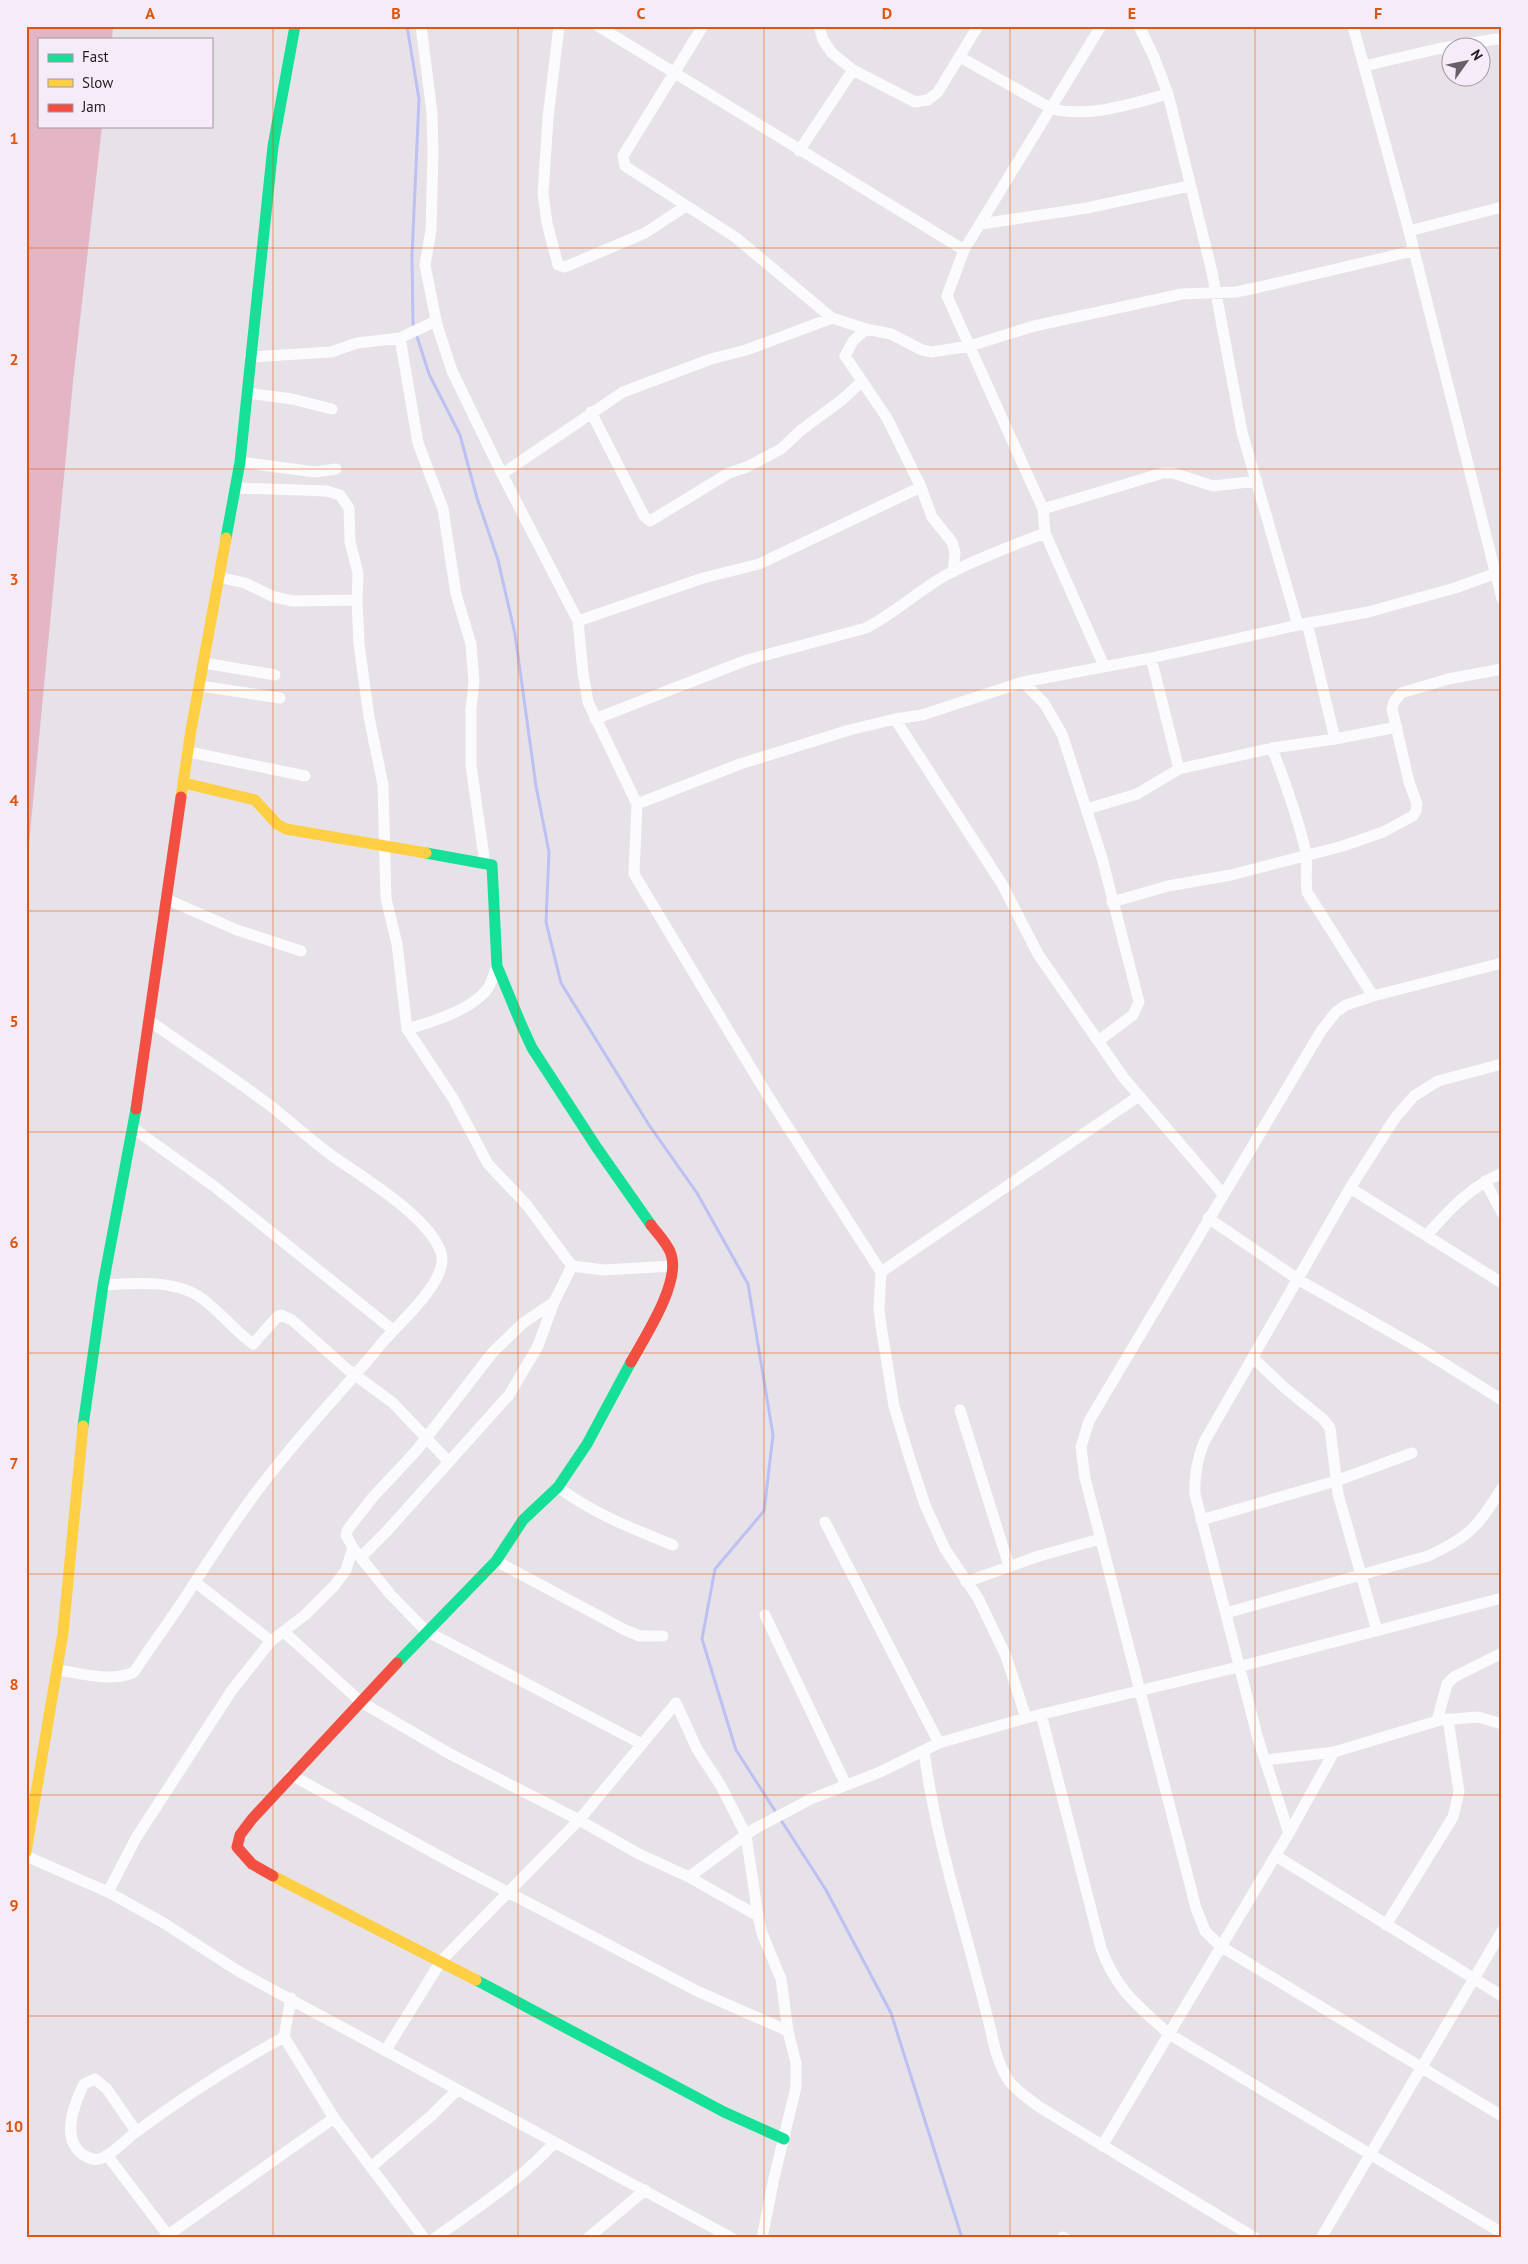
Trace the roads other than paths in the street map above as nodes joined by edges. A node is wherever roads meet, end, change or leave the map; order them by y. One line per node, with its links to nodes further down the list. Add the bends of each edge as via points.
1 (295, 26): 32 (street, via 273,146)
2 (421, 26): 28 (street, via 432,113 433,152 431,230 425,265)
3 (559, 26): 20 (street, via 543,194 558,265 566,267 645,233)
4 (598, 26): 15 (street)
5 (703, 26): 15 (street)
6 (819, 26): 14 (street, via 832,53)
7 (978, 26): 12 (street)
8 (1101, 26): 17 (street)
9 (1139, 26): 16 (street)
10 (1354, 26): 13 (street)
11 (1502, 40): 13 (street, via 1437,49)
12 (960, 57): 14 (street, via 938,92 928,100 915,102); 17 (street)
13 (1364, 66): 23 (street)
14 (853, 70): 18 (street)
15 (674, 71): 18 (street); 20 (street, via 622,161)
16 (1168, 94): 17 (street, via 1084,112); 19 (street)
17 (1052, 109): 22 (street)
18 (799, 151): 24 (street)
19 (1189, 186): 22 (street, via 1087,208); 26 (street)
20 (686, 206): 27 (street, via 735,237)
21 (1502, 207): 23 (street)
22 (981, 224): 24 (street)
23 (1410, 231): 25 (street)
24 (964, 250): 31 (street, via 948,296)
25 (1413, 251): 26 (street, via 1260,287); 46 (street)
26 (1216, 293): 31 (street, via 1182,294 1112,309 1034,326); 40 (street, via 1236,404)
27 (832, 318): 29 (street); 36 (street, via 746,350 656,378 623,392)
28 (436, 321): 30 (street); 39 (street, via 452,371)
29 (866, 329): 31 (street, via 891,334 932,352); 33 (street, via 853,341 846,356)
30 (400, 338): 32 (street, via 356,343 331,352); 73 (street, via 418,443 443,509 456,594 471,644 474,682 470,709 471,766)
31 (970, 346): 43 (street)
32 (250, 357): 34 (street)
33 (862, 381): 36 (street, via 781,449 729,473 650,521 644,516); 41 (street, via 887,418)
34 (247, 393): 35 (street); 37 (street)
35 (332, 409)
36 (590, 412): 39 (street)
37 (240, 462): 38 (street, via 315,472); 42 (street)
38 (336, 469)
39 (502, 474): 50 (street)
40 (1257, 481): 43 (street, via 1213,486 1163,473); 51 (street)
41 (921, 487): 45 (street, via 932,517 952,542 955,553); 50 (street, via 760,564 703,578)
42 (236, 488): 47 (street); 49 (street, via 327,491 340,495 349,508 350,542 358,573)
43 (1043, 509): 44 (street)
44 (1045, 534): 45 (street); 54 (street)
45 (953, 572): 60 (street, via 866,628 747,660)
46 (1498, 572): 48 (street); 51 (street, via 1455,588 1368,612)
47 (218, 577): 49 (street, via 293,602); 53 (street)
48 (1502, 599)
49 (357, 600): 71 (street, via 359,644 382,785)
50 (578, 621): 60 (street, via 588,702)
51 (1303, 624): 52 (street); 63 (street)
52 (1151, 658): 54 (street); 66 (street)
53 (204, 662): 56 (street); 58 (street)
54 (1104, 666): 57 (street)
55 (1502, 668): 62 (street, via 1400,693 1392,709)
56 (275, 676)
57 (1023, 682): 61 (street, via 922,715); 70 (street, via 1053,714)
58 (200, 686): 59 (street); 65 (street)
59 (280, 698)
60 (595, 719): 69 (street)
61 (895, 719): 69 (street, via 740,764); 82 (street, via 1002,884 1038,954)
62 (1396, 727): 63 (street); 72 (street, via 1417,804 1413,816 1383,832)
63 (1335, 739): 64 (street)
64 (1272, 748): 66 (street); 72 (street)
65 (189, 752): 67 (street); 68 (street)
66 (1179, 769): 70 (street, via 1137,794)
67 (305, 776)
68 (184, 783): 71 (street, via 256,800 277,824 286,829); 74 (street)
69 (637, 804): 95 (street, via 634,874 768,1096)
70 (1087, 809): 75 (street)
71 (386, 846): 73 (street); 81 (street, via 386,899 397,944)
72 (1306, 855): 75 (street); 79 (street, via 1307,892)
73 (485, 864): 78 (street, via 492,865)
74 (166, 899): 76 (street, via 237,930); 80 (street)
75 (1112, 902): 82 (street, via 1139,1002 1133,1015)
76 (301, 951)
77 (1502, 963): 79 (street)
78 (496, 966): 81 (street, via 487,989 469,1004 439,1020); 94 (street, via 532,1048 622,1187 654,1226 671,1253)
79 (1372, 996): 89 (street, via 1346,1005 1321,1031)
80 (150, 1021): 85 (street); 100 (street, via 360,1173 393,1199 433,1238 442,1256 439,1274 411,1313)
81 (408, 1029): 93 (street, via 454,1100 488,1164 526,1204)
82 (1098, 1041): 84 (street)
83 (1502, 1064): 88 (street, via 1438,1081 1414,1096 1395,1118)
84 (1139, 1096): 89 (street); 95 (street)
85 (133, 1128): 98 (street); 100 (street, via 215,1187)
86 (1502, 1173): 87 (street)
87 (1485, 1181): 90 (street); 92 (street, via 1463,1197)
88 (1350, 1188): 92 (street, via 1407,1226); 96 (street)
89 (1223, 1194): 91 (street)
90 (1502, 1213)
91 (1208, 1218): 96 (street); 113 (street, via 1088,1421 1081,1446)
92 (1427, 1235): 97 (street)
93 (572, 1266): 94 (street, via 604,1270); 99 (street)
94 (673, 1266): 109 (street, via 671,1283 645,1336 587,1444)
95 (881, 1272): 120 (street, via 879,1308 894,1406 925,1505 945,1549)
96 (1299, 1280): 101 (street); 103 (street, via 1419,1348)
97 (1502, 1283)
98 (103, 1285): 102 (street, via 172,1286 188,1290 204,1299 236,1332 253,1344 277,1317 285,1316); 131 (street, via 78,1466)
99 (554, 1302): 105 (street, via 523,1323 493,1352); 107 (street, via 538,1346 509,1395)
100 (393, 1330): 102 (street)
101 (1254, 1358): 108 (street, via 1327,1423 1333,1441); 111 (street, via 1199,1455 1194,1478)
102 (356, 1374): 105 (street); 119 (street, via 284,1457 228,1530)
103 (1502, 1400)
104 (960, 1410): 117 (street)
105 (427, 1436): 107 (street); 115 (street, via 348,1529 348,1540)
106 (1412, 1453): 108 (street)
107 (450, 1462): 115 (street, via 386,1532)
108 (1336, 1481): 111 (street); 118 (street)
109 (558, 1487): 114 (street, via 604,1515); 116 (street, via 523,1520)
110 (1502, 1488): 118 (street, via 1478,1525 1455,1544 1428,1556)
111 (1201, 1520): 122 (street)
112 (825, 1522): 138 (street)
113 (1100, 1539): 117 (street); 132 (street)
114 (673, 1545)
115 (357, 1553): 124 (street); 126 (street, via 334,1586)
116 (496, 1562): 124 (street); 127 (street, via 627,1631 640,1636)
117 (1009, 1566): 120 (street)
118 (1361, 1575): 122 (street); 125 (street)
119 (195, 1582): 128 (street); 131 (street, via 134,1672 112,1677)
120 (966, 1582): 135 (street, via 1006,1656)
121 (1502, 1598): 125 (street)
122 (1226, 1613): 130 (street)
123 (765, 1615): 144 (street)
124 (426, 1631): 133 (street); 139 (street)
125 (1377, 1631): 130 (street)
126 (284, 1632): 128 (street); 133 (street)
127 (664, 1636)
128 (271, 1641): 152 (street, via 232,1690 136,1838)
129 (1502, 1653): 136 (street, via 1447,1684)
130 (1238, 1667): 132 (street); 142 (street)
131 (57, 1670): 148 (street)
132 (1141, 1690): 134 (street); 157 (street, via 1196,1908 1205,1931)
133 (361, 1702): 143 (street); 145 (street, via 450,1754)
134 (1041, 1714): 135 (street); 163 (street, via 1109,1969 1127,1996)
135 (1026, 1718): 138 (street)
136 (1443, 1720): 137 (street, via 1478,1717); 141 (street); 155 (street, via 1459,1792 1453,1817)
137 (1502, 1724)
138 (939, 1743): 140 (street)
139 (642, 1744): 145 (street); 147 (street, via 676,1703 697,1748)
140 (924, 1751): 144 (street); 173 (street, via 944,1848 994,2049 1004,2076 1041,2108)
141 (1334, 1752): 142 (street); 146 (street)
142 (1265, 1760): 146 (street)
143 (291, 1775): 153 (street); 158 (street, via 242,1833 237,1847 241,1853 252,1864 296,1888)
144 (846, 1785): 147 (street, via 811,1799)
145 (579, 1820): 151 (street, via 639,1854); 153 (street)
146 (1289, 1833): 150 (street)
147 (746, 1835): 151 (street); 154 (street)
148 (26, 1852)
149 (26, 1856): 152 (street)
150 (1276, 1856): 155 (street); 157 (street)
151 (689, 1877): 154 (street)
152 (108, 1892): 161 (street, via 162,1922 222,1962)
153 (509, 1892): 158 (street); 162 (street, via 697,1991)
154 (758, 1916): 162 (street, via 781,1979)
155 (1386, 1925): 159 (street)
156 (1502, 1931): 159 (street)
157 (1220, 1946): 163 (street); 166 (street)
158 (440, 1961): 165 (street); 171 (street, via 724,2112)
159 (1473, 1978): 160 (street); 166 (street)
160 (1502, 1996)
161 (291, 1998): 164 (street); 165 (street)
162 (788, 2031): 171 (street, via 796,2063 796,2087)
163 (1169, 2034): 173 (street); 175 (street)
164 (284, 2037): 169 (street); 170 (street, via 250,2055)
165 (386, 2050): 167 (street)
166 (1422, 2067): 168 (street); 175 (street)
167 (457, 2090): 172 (street); 176 (street)
168 (1502, 2116)
169 (334, 2118): 176 (street); 179 (street)
170 (136, 2132): 174 (street); 174 (street, via 107,2089 95,2079 84,2084 73,2116 72,2143 89,2159 100,2160)
171 (784, 2139): 184 (street)
172 (555, 2142): 177 (street); 181 (street, via 495,2195)
173 (1102, 2146): 185 (street)
174 (107, 2155): 179 (street)
175 (1370, 2155): 178 (street); 186 (street)
176 (371, 2167): 180 (street)
177 (645, 2190): 182 (street); 183 (street)
178 (1502, 2234)
179 (169, 2236)
180 (424, 2238)
181 (435, 2238)
182 (588, 2238)
183 (732, 2238)
184 (762, 2238)
185 (1255, 2238)
186 (1321, 2238)

